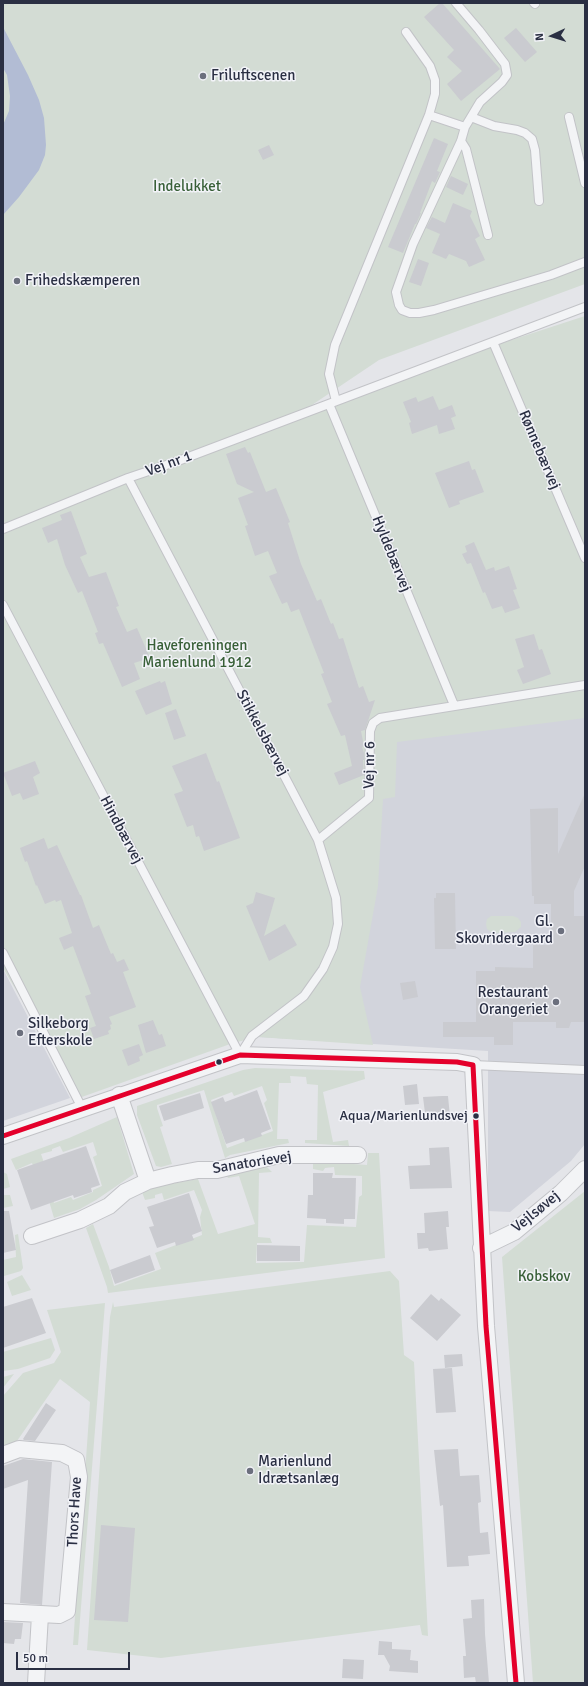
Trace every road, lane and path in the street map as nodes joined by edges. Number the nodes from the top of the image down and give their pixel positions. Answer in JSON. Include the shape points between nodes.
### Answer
{"nodes":[{"id":1,"x":456,"y":3,"type":"edge"},
{"id":2,"x":406,"y":32,"type":"dead end"},
{"id":3,"x":429,"y":115,"type":"junction"},
{"id":4,"x":471,"y":117,"type":"junction"},
{"id":5,"x":569,"y":117,"type":"dead end"},
{"id":6,"x":465,"y":127,"type":"junction"},
{"id":7,"x":461,"y":141,"type":"junction"},
{"id":8,"x":585,"y":183,"type":"edge"},
{"id":9,"x":539,"y":201,"type":"dead end"},
{"id":10,"x":488,"y":235,"type":"dead end"},
{"id":11,"x":585,"y":262,"type":"edge"},
{"id":12,"x":585,"y":307,"type":"edge"},
{"id":13,"x":493,"y":342,"type":"junction"},
{"id":14,"x":333,"y":403,"type":"junction"},
{"id":15,"x":128,"y":478,"type":"junction"},
{"id":16,"x":3,"y":529,"type":"edge"},
{"id":17,"x":585,"y":558,"type":"edge"},
{"id":18,"x":3,"y":605,"type":"edge"},
{"id":19,"x":585,"y":686,"type":"edge"},
{"id":20,"x":454,"y":705,"type":"junction"},
{"id":21,"x":318,"y":840,"type":"junction"},
{"id":22,"x":3,"y":953,"type":"edge"},
{"id":23,"x":240,"y":1055,"type":"junction"},
{"id":24,"x":473,"y":1066,"type":"junction"},
{"id":25,"x":585,"y":1070,"type":"edge"},
{"id":26,"x":119,"y":1096,"type":"junction"},
{"id":27,"x":82,"y":1108,"type":"junction"},
{"id":28,"x":3,"y":1136,"type":"edge"},
{"id":29,"x":358,"y":1155,"type":"dead end"},
{"id":30,"x":585,"y":1169,"type":"edge"},
{"id":31,"x":148,"y":1181,"type":"junction"},
{"id":32,"x":32,"y":1236,"type":"dead end"},
{"id":33,"x":481,"y":1248,"type":"junction"},
{"id":34,"x":3,"y":1455,"type":"edge"},
{"id":35,"x":3,"y":1612,"type":"edge"},
{"id":36,"x":40,"y":1614,"type":"junction"},
{"id":37,"x":36,"y":1683,"type":"edge"},
{"id":38,"x":516,"y":1683,"type":"edge"}],
"edges":[{"from":1,"to":4,"type":"lane","via":[[505,64],[507,75],[480,102]]},
{"from":2,"to":3,"type":"lane","name":"Hyldebærvej","via":[[430,66],[435,80],[435,94]]},
{"from":3,"to":6,"type":"lane"},
{"from":3,"to":14,"type":"lane","name":"Hyldebærvej","via":[[335,345],[329,374]]},
{"from":4,"to":6,"type":"lane"},
{"from":4,"to":9,"type":"lane","via":[[494,126],[517,130],[532,139]]},
{"from":5,"to":8,"type":"lane"},
{"from":6,"to":7,"type":"lane"},
{"from":7,"to":10,"type":"lane","via":[[466,149]]},
{"from":7,"to":11,"type":"lane","via":[[413,244],[396,292],[396,300],[402,310],[420,313],[434,310],[551,275]]},
{"from":12,"to":13,"type":"lane","name":"Vej nr 1"},
{"from":13,"to":14,"type":"lane","name":"Vej nr 1"},
{"from":13,"to":17,"type":"lane","name":"Rønnebærvej"},
{"from":14,"to":15,"type":"lane","name":"Vej nr 1"},
{"from":14,"to":20,"type":"lane","name":"Hyldebærvej"},
{"from":15,"to":16,"type":"lane","name":"Vej nr 1"},
{"from":15,"to":21,"type":"lane","name":"Stikkelsbærvej"},
{"from":18,"to":23,"type":"lane","name":"Hindbærvej"},
{"from":19,"to":20,"type":"lane","name":"Vej nr 6"},
{"from":20,"to":21,"type":"lane","name":"Vej nr 6","via":[[380,718],[373,722],[370,731],[369,798]]},
{"from":21,"to":23,"type":"lane","via":[[336,898],[338,924],[333,947],[323,969],[304,996],[252,1036]]},
{"from":22,"to":27,"type":"lane"},
{"from":23,"to":24,"type":"street","via":[[457,1062]]},
{"from":23,"to":26,"type":"street"},
{"from":24,"to":25,"type":"lane"},
{"from":24,"to":33,"type":"street"},
{"from":26,"to":27,"type":"street"},
{"from":26,"to":31,"type":"street"},
{"from":27,"to":28,"type":"street"},
{"from":29,"to":31,"type":"street","name":"Sanatorievej","via":[[279,1155],[217,1170]]},
{"from":30,"to":33,"type":"street","name":"Vejlsøvej","via":[[561,1193],[514,1232]]},
{"from":31,"to":32,"type":"street","name":"Sanatorievej","via":[[125,1192],[109,1206],[80,1220]]},
{"from":33,"to":38,"type":"street"},
{"from":34,"to":36,"type":"street","name":"Thors Have","via":[[19,1449],[62,1453],[76,1460],[79,1477],[67,1612],[59,1615]]},
{"from":35,"to":36,"type":"street","name":"Thors Have"},
{"from":36,"to":37,"type":"street"}]}
